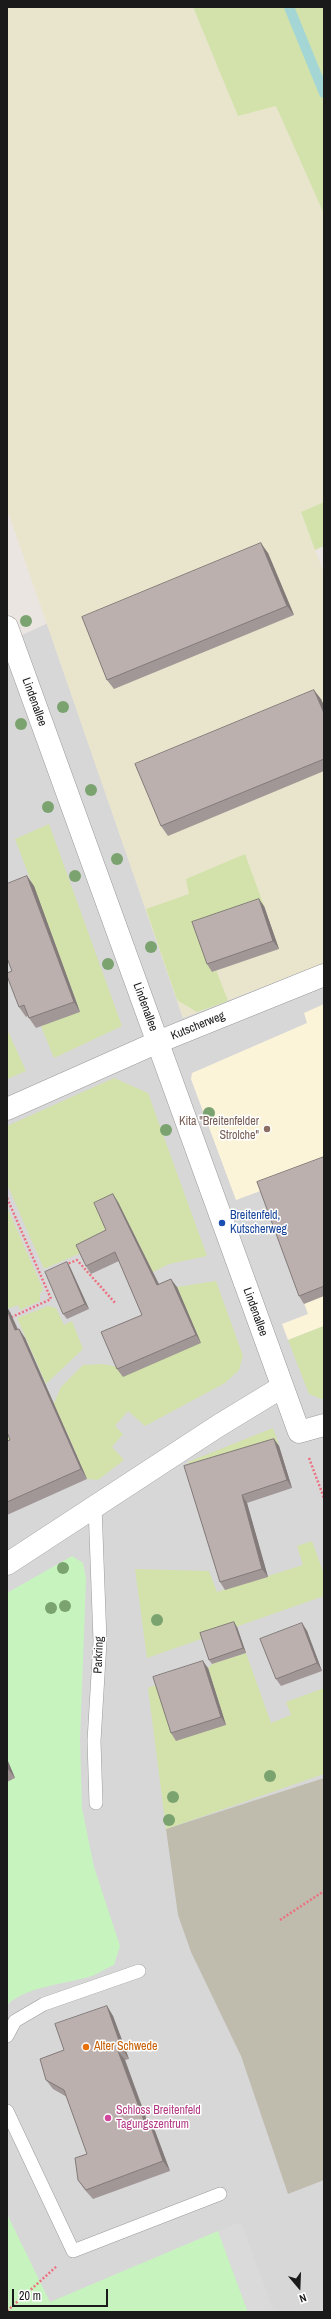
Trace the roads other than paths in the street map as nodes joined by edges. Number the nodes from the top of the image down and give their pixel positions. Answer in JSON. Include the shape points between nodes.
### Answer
{"nodes":[{"id":1,"x":7,"y":627,"type":"edge"},
{"id":2,"x":324,"y":975,"type":"edge"},
{"id":3,"x":158,"y":1042,"type":"junction"},
{"id":4,"x":7,"y":1109,"type":"edge"},
{"id":5,"x":282,"y":1387,"type":"junction"},
{"id":6,"x":324,"y":1425,"type":"edge"},
{"id":7,"x":95,"y":1506,"type":"junction"},
{"id":8,"x":7,"y":1564,"type":"edge"},
{"id":9,"x":96,"y":1803,"type":"dead end"},
{"id":10,"x":139,"y":1971,"type":"dead end"},
{"id":11,"x":7,"y":2036,"type":"edge"},
{"id":12,"x":7,"y":2111,"type":"edge"},
{"id":13,"x":220,"y":2194,"type":"dead end"}],
"edges":[{"from":1,"to":3,"type":"street","name":"Lindenallee"},
{"from":2,"to":3,"type":"street","name":"Kutscherweg"},
{"from":3,"to":4,"type":"street","name":"Kutscherweg"},
{"from":3,"to":5,"type":"street","name":"Lindenallee"},
{"from":5,"to":6,"type":"street","via":[[299,1432]]},
{"from":5,"to":7,"type":"street"},
{"from":7,"to":8,"type":"street"},
{"from":7,"to":9,"type":"lane","name":"Parkring","via":[[100,1641],[94,1741]]},
{"from":10,"to":11,"type":"lane","via":[[44,2004],[15,2021]]},
{"from":12,"to":13,"type":"lane","via":[[73,2251]]}]}
